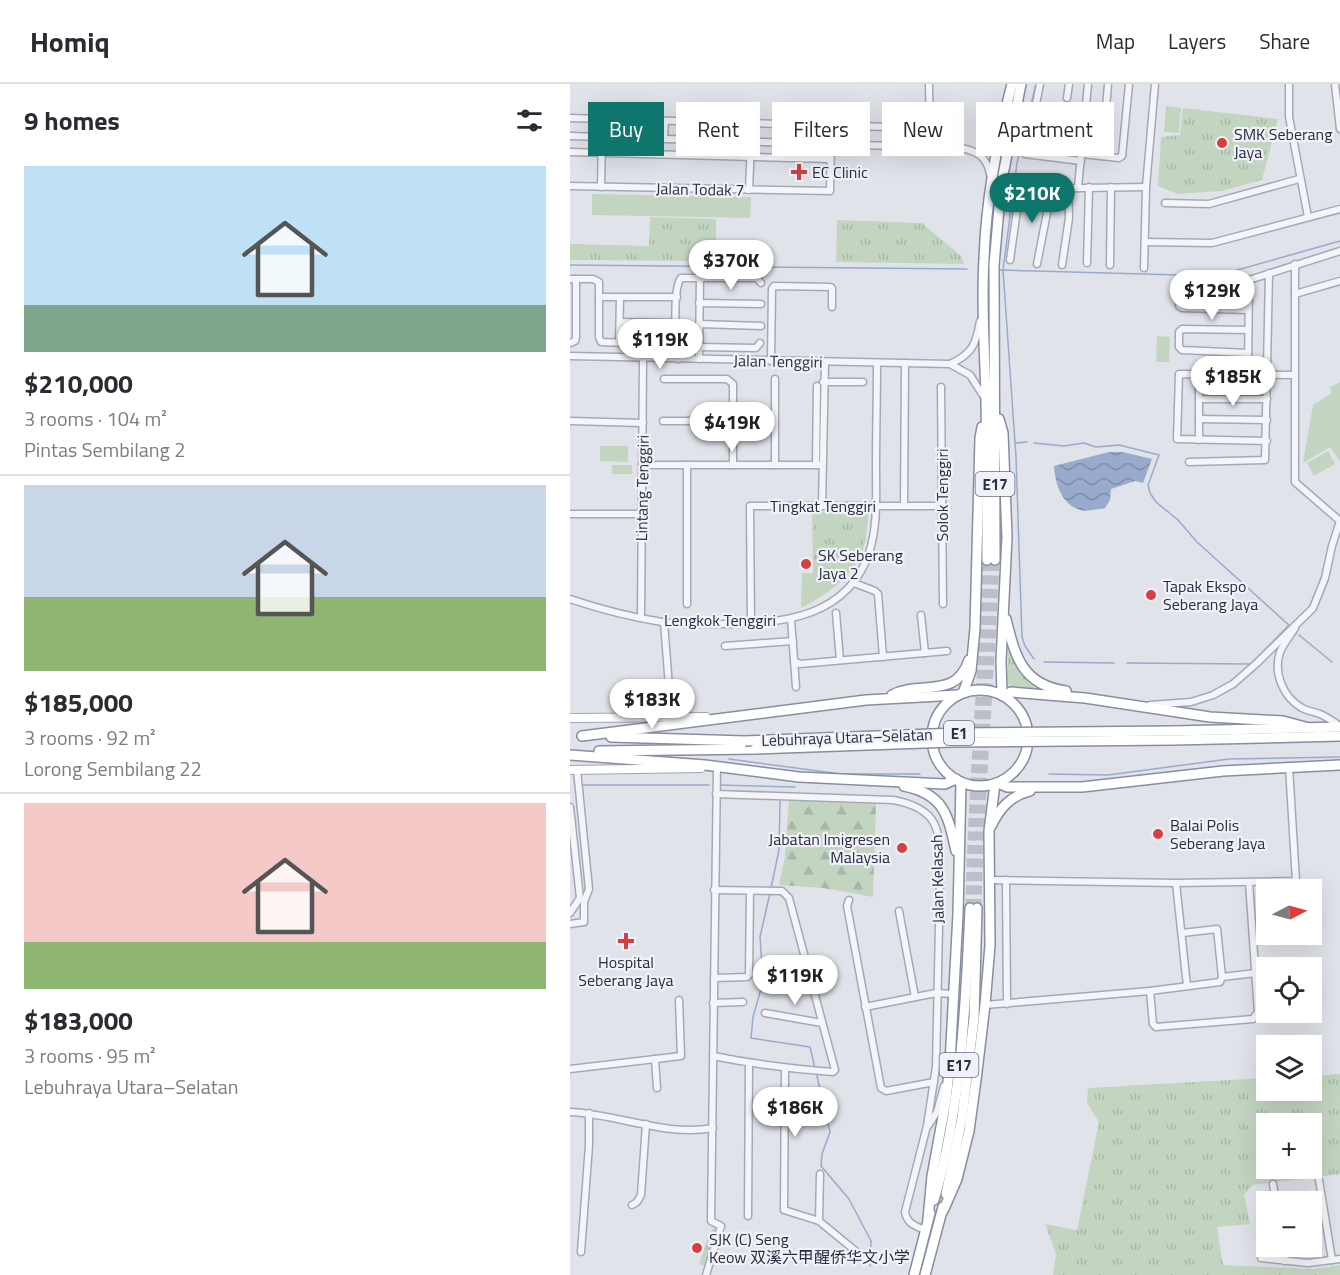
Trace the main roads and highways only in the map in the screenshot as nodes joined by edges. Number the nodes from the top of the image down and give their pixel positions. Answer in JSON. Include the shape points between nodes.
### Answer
{"nodes":[{"id":1,"x":1012,"y":84,"type":"edge"},
{"id":2,"x":1022,"y":84,"type":"edge"},
{"id":3,"x":989,"y":406,"type":"junction"},
{"id":4,"x":991,"y":560,"type":"tunnel mouth"},
{"id":5,"x":1003,"y":607,"type":"junction"},
{"id":6,"x":973,"y":648,"type":"junction"},
{"id":7,"x":961,"y":694,"type":"junction"},
{"id":8,"x":1003,"y":695,"type":"junction"},
{"id":9,"x":888,"y":698,"type":"junction"},
{"id":10,"x":1085,"y":698,"type":"junction"},
{"id":11,"x":734,"y":716,"type":"junction"},
{"id":12,"x":570,"y":718,"type":"edge"},
{"id":13,"x":1340,"y":727,"type":"edge"},
{"id":14,"x":1309,"y":728,"type":"junction"},
{"id":15,"x":1173,"y":735,"type":"junction"},
{"id":16,"x":570,"y":736,"type":"edge"},
{"id":17,"x":582,"y":736,"type":"junction"},
{"id":18,"x":1340,"y":736,"type":"edge"},
{"id":19,"x":570,"y":753,"type":"edge"},
{"id":20,"x":1340,"y":765,"type":"edge"},
{"id":21,"x":717,"y":767,"type":"junction"},
{"id":22,"x":573,"y":770,"type":"edge"},
{"id":23,"x":892,"y":781,"type":"junction"},
{"id":24,"x":958,"y":781,"type":"junction"},
{"id":25,"x":996,"y":783,"type":"junction"},
{"id":26,"x":1038,"y":788,"type":"junction"},
{"id":27,"x":989,"y":831,"type":"junction"},
{"id":28,"x":959,"y":862,"type":"junction"},
{"id":29,"x":943,"y":1211,"type":"junction"},
{"id":30,"x":928,"y":1219,"type":"junction"},
{"id":31,"x":914,"y":1275,"type":"edge"},
{"id":32,"x":925,"y":1275,"type":"edge"}],
"edges":[{"from":1,"to":3,"type":"highway","number":"E17","via":[[999,133],[984,260]]},
{"from":2,"to":3,"type":"highway","number":"E17","via":[[997,224]]},
{"from":3,"to":4,"type":"highway","number":"E17"},
{"from":3,"to":5,"type":"highway","via":[[1003,434],[1007,537]]},
{"from":3,"to":6,"type":"highway","via":[[980,438]]},
{"from":5,"to":8,"type":"highway"},
{"from":5,"to":10,"type":"highway","via":[[1014,652],[1025,670],[1046,686]]},
{"from":6,"to":7,"type":"highway","via":[[971,671]]},
{"from":6,"to":9,"type":"highway","via":[[966,669],[954,682],[901,691]]},
{"from":7,"to":8,"type":"highway","via":[[986,690]]},
{"from":7,"to":9,"type":"highway"},
{"from":7,"to":24,"type":"highway","via":[[941,710],[933,736],[940,764]]},
{"from":8,"to":10,"type":"highway","via":[[1011,692]]},
{"from":8,"to":25,"type":"highway","via":[[1023,715],[1028,741],[1019,766]]},
{"from":9,"to":11,"type":"highway"},
{"from":10,"to":14,"type":"highway","via":[[1210,717],[1283,721]]},
{"from":11,"to":12,"type":"main road"},
{"from":11,"to":17,"type":"highway"},
{"from":13,"to":14,"type":"highway","name":"Lebuhraya Utara–Selatan","number":"E1"},
{"from":14,"to":15,"type":"highway","name":"Lebuhraya Utara–Selatan","number":"E1"},
{"from":15,"to":17,"type":"highway","name":"Lebuhraya Utara–Selatan","number":"E1","bridge":true,"via":[[958,733],[745,741]]},
{"from":15,"to":18,"type":"highway","name":"Lebuhraya Utara–Selatan","number":"E1"},
{"from":15,"to":19,"type":"highway","name":"Lebuhraya Utara–Selatan","number":"E1","bridge":true},
{"from":16,"to":17,"type":"highway","name":"Lebuhraya Utara–Selatan","number":"E1"},
{"from":19,"to":21,"type":"highway"},
{"from":20,"to":26,"type":"highway"},
{"from":21,"to":22,"type":"main road"},
{"from":21,"to":23,"type":"highway","via":[[799,777]]},
{"from":23,"to":24,"type":"highway"},
{"from":23,"to":28,"type":"highway","via":[[924,791],[941,806],[949,821]]},
{"from":24,"to":25,"type":"highway","via":[[978,786]]},
{"from":24,"to":28,"type":"highway"},
{"from":25,"to":26,"type":"highway","via":[[1007,788]]},
{"from":25,"to":27,"type":"highway"},
{"from":26,"to":27,"type":"highway","via":[[1008,800]]},
{"from":27,"to":29,"type":"highway","via":[[990,945],[985,1005],[969,1131],[957,1179]]},
{"from":28,"to":30,"type":"highway","via":[[950,1064]]},
{"from":29,"to":30,"type":"highway","number":"E17","via":[[962,1118],[974,1018],[974,908],[954,1101],[941,1178]]},
{"from":29,"to":32,"type":"highway"},
{"from":30,"to":31,"type":"highway"}]}
